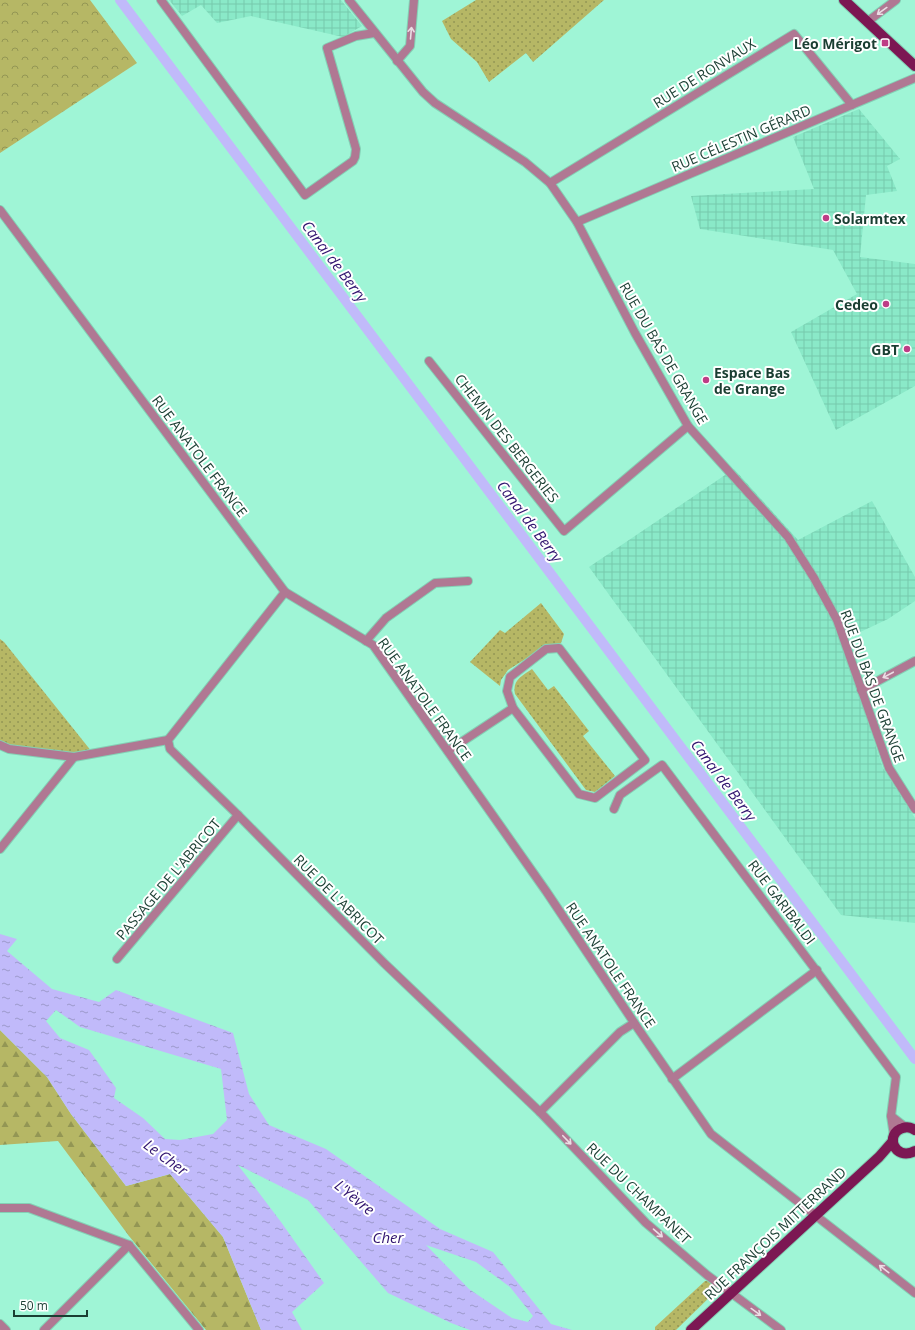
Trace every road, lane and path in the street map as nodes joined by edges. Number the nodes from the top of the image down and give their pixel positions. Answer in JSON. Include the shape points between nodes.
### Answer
{"nodes":[{"id":1,"x":161,"y":0,"type":"edge"},
{"id":2,"x":349,"y":0,"type":"edge"},
{"id":3,"x":414,"y":0,"type":"edge"},
{"id":4,"x":844,"y":0,"type":"edge"},
{"id":5,"x":896,"y":0,"type":"edge"},
{"id":6,"x":867,"y":22,"type":"junction"},
{"id":7,"x":374,"y":32,"type":"junction"},
{"id":8,"x":397,"y":61,"type":"junction"},
{"id":9,"x":915,"y":66,"type":"edge"},
{"id":10,"x":915,"y":78,"type":"edge"},
{"id":11,"x":852,"y":105,"type":"junction"},
{"id":12,"x":550,"y":183,"type":"junction"},
{"id":13,"x":0,"y":210,"type":"edge"},
{"id":14,"x":577,"y":222,"type":"junction"},
{"id":15,"x":429,"y":361,"type":"dead end"},
{"id":16,"x":688,"y":426,"type":"junction"},
{"id":17,"x":468,"y":581,"type":"dead end"},
{"id":18,"x":285,"y":592,"type":"junction"},
{"id":19,"x":366,"y":641,"type":"junction"},
{"id":20,"x":915,"y":661,"type":"edge"},
{"id":21,"x":861,"y":690,"type":"junction"},
{"id":22,"x":513,"y":708,"type":"junction"},
{"id":23,"x":168,"y":740,"type":"junction"},
{"id":24,"x":0,"y":745,"type":"edge"},
{"id":25,"x":448,"y":751,"type":"junction"},
{"id":26,"x":74,"y":757,"type":"junction"},
{"id":27,"x":614,"y":809,"type":"dead end"},
{"id":28,"x":915,"y":809,"type":"edge"},
{"id":29,"x":238,"y":815,"type":"junction"},
{"id":30,"x":0,"y":849,"type":"edge"},
{"id":31,"x":117,"y":959,"type":"dead end"},
{"id":32,"x":816,"y":970,"type":"junction"},
{"id":33,"x":634,"y":1023,"type":"junction"},
{"id":34,"x":672,"y":1079,"type":"junction"},
{"id":35,"x":540,"y":1112,"type":"junction"},
{"id":36,"x":891,"y":1116,"type":"junction"},
{"id":37,"x":912,"y":1128,"type":"edge"},
{"id":38,"x":893,"y":1138,"type":"junction"},
{"id":39,"x":899,"y":1152,"type":"junction"},
{"id":40,"x":913,"y":1154,"type":"edge"},
{"id":41,"x":879,"y":1157,"type":"junction"},
{"id":42,"x":0,"y":1208,"type":"edge"},
{"id":43,"x":816,"y":1215,"type":"junction"},
{"id":44,"x":129,"y":1245,"type":"junction"},
{"id":45,"x":731,"y":1293,"type":"junction"},
{"id":46,"x":915,"y":1293,"type":"edge"},
{"id":47,"x":0,"y":1324,"type":"edge"},
{"id":48,"x":196,"y":1329,"type":"edge"},
{"id":49,"x":6,"y":1330,"type":"edge"},
{"id":50,"x":44,"y":1330,"type":"edge"},
{"id":51,"x":691,"y":1330,"type":"edge"},
{"id":52,"x":781,"y":1330,"type":"edge"}],
"edges":[{"from":1,"to":7,"type":"street","via":[[306,195],[355,157],[356,149],[327,48],[356,36]]},
{"from":2,"to":7,"type":"street","name":"RUE DU BAS DE GRANGE"},
{"from":8,"to":3,"type":"street","one_way":true,"via":[[410,46]]},
{"from":4,"to":6,"type":"main road"},
{"from":5,"to":6,"type":"street","one_way":true},
{"from":6,"to":9,"type":"main road"},
{"from":7,"to":8,"type":"street","name":"RUE DU BAS DE GRANGE"},
{"from":8,"to":12,"type":"street","name":"RUE DU BAS DE GRANGE","via":[[423,92],[435,102],[525,162]]},
{"from":10,"to":11,"type":"street","name":"RUE CÉLESTIN GÉRARD"},
{"from":11,"to":12,"type":"street","name":"RUE DE RONVAUX","via":[[794,34]]},
{"from":11,"to":14,"type":"street","name":"RUE CÉLESTIN GÉRARD"},
{"from":12,"to":14,"type":"street","name":"RUE DU BAS DE GRANGE"},
{"from":13,"to":18,"type":"street","name":"RUE ANATOLE FRANCE"},
{"from":14,"to":16,"type":"street","name":"RUE DU BAS DE GRANGE","via":[[634,333]]},
{"from":15,"to":16,"type":"street","name":"CHEMIN DES BERGERIES","via":[[564,531]]},
{"from":16,"to":21,"type":"street","name":"RUE DU BAS DE GRANGE","via":[[788,537],[837,620]]},
{"from":17,"to":19,"type":"street","via":[[435,583],[386,618]]},
{"from":18,"to":19,"type":"street","name":"RUE ANATOLE FRANCE"},
{"from":18,"to":23,"type":"street"},
{"from":19,"to":25,"type":"street","name":"RUE ANATOLE FRANCE","via":[[373,645]]},
{"from":20,"to":21,"type":"street","one_way":true},
{"from":21,"to":28,"type":"street","name":"RUE DU BAS DE GRANGE","via":[[888,768]]},
{"from":22,"to":22,"type":"street","via":[[579,794],[596,798],[645,760],[559,648],[546,650],[510,677],[507,691]]},
{"from":22,"to":25,"type":"street"},
{"from":23,"to":26,"type":"street"},
{"from":23,"to":29,"type":"street","name":"RUE DE L'ABRICOT","via":[[170,750]]},
{"from":24,"to":26,"type":"street","via":[[9,749]]},
{"from":25,"to":33,"type":"street","name":"RUE ANATOLE FRANCE"},
{"from":26,"to":30,"type":"street"},
{"from":27,"to":32,"type":"street","name":"RUE GARIBALDI","via":[[620,795],[662,765]]},
{"from":29,"to":31,"type":"street","name":"PASSAGE DE L'ABRICOT"},
{"from":29,"to":35,"type":"street","name":"RUE DE L'ABRICOT","via":[[384,963]]},
{"from":32,"to":34,"type":"street"},
{"from":32,"to":36,"type":"street","name":"RUE GARIBALDI","via":[[896,1077]]},
{"from":33,"to":34,"type":"street","name":"RUE ANATOLE FRANCE"},
{"from":33,"to":35,"type":"street","via":[[620,1032]]},
{"from":34,"to":43,"type":"street","name":"RUE ANATOLE FRANCE","via":[[711,1134]]},
{"from":35,"to":45,"type":"street","name":"RUE DU CHAMPANET","one_way":true,"via":[[646,1223]]},
{"from":36,"to":37,"type":"street"},
{"from":36,"to":38,"type":"street","name":"RUE GARIBALDI"},
{"from":37,"to":38,"type":"main road","name":"RUE FRANÇOIS MITTERRAND","via":[[898,1130]]},
{"from":38,"to":39,"type":"main road"},
{"from":38,"to":41,"type":"main road","name":"RUE FRANÇOIS MITTERRAND"},
{"from":39,"to":40,"type":"main road","name":"RUE FRANÇOIS MITTERRAND"},
{"from":39,"to":41,"type":"main road","name":"RUE FRANÇOIS MITTERRAND"},
{"from":41,"to":43,"type":"main road","name":"RUE FRANÇOIS MITTERRAND"},
{"from":42,"to":44,"type":"street","via":[[29,1208]]},
{"from":43,"to":45,"type":"main road","name":"RUE FRANÇOIS MITTERRAND"},
{"from":46,"to":43,"type":"street","name":"RUE ANATOLE FRANCE","one_way":true},
{"from":44,"to":48,"type":"street"},
{"from":44,"to":50,"type":"street"},
{"from":45,"to":51,"type":"main road","name":"RUE FRANÇOIS MITTERRAND"},
{"from":45,"to":52,"type":"street","name":"RUE DU CHAMPANET","one_way":true},
{"from":47,"to":49,"type":"street"}]}
